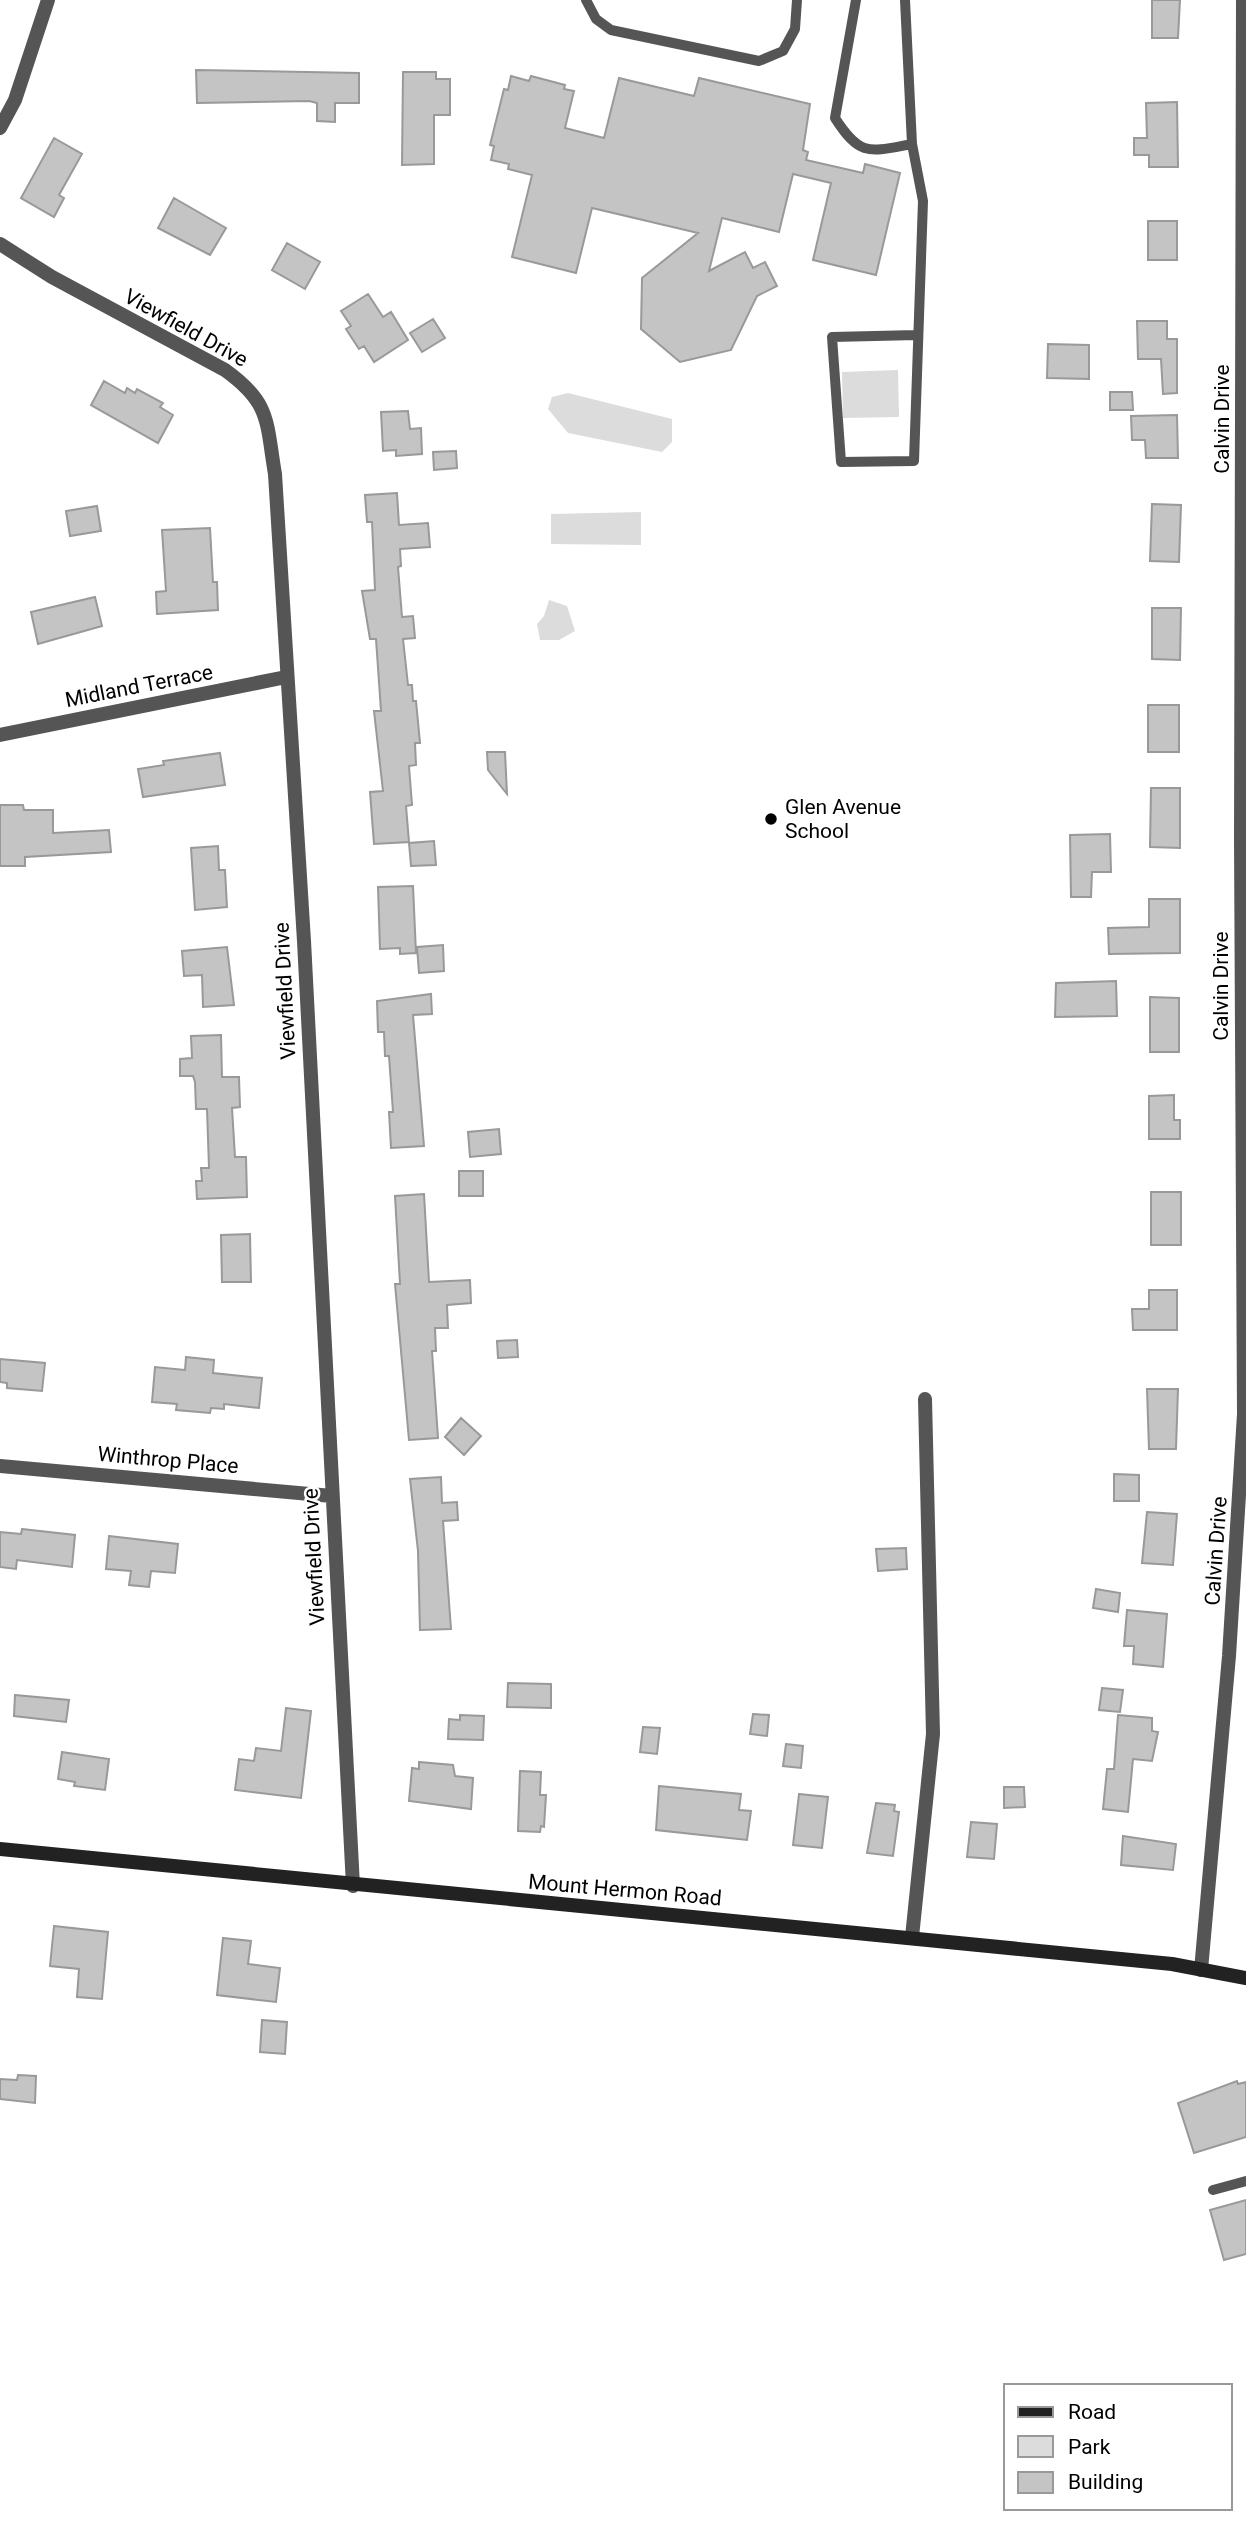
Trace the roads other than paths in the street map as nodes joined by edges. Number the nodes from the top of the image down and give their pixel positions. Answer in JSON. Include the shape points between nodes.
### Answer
{"nodes":[{"id":1,"x":48,"y":0,"type":"edge"},
{"id":2,"x":586,"y":0,"type":"edge"},
{"id":3,"x":797,"y":0,"type":"edge"},
{"id":4,"x":856,"y":0,"type":"edge"},
{"id":5,"x":905,"y":0,"type":"edge"},
{"id":6,"x":1243,"y":0,"type":"edge"},
{"id":7,"x":0,"y":128,"type":"edge"},
{"id":8,"x":912,"y":144,"type":"junction"},
{"id":9,"x":0,"y":244,"type":"edge"},
{"id":10,"x":917,"y":335,"type":"junction"},
{"id":11,"x":286,"y":677,"type":"junction"},
{"id":12,"x":0,"y":735,"type":"edge"},
{"id":13,"x":925,"y":1399,"type":"dead end"},
{"id":14,"x":0,"y":1466,"type":"edge"},
{"id":15,"x":332,"y":1496,"type":"junction"},
{"id":16,"x":0,"y":1849,"type":"edge"},
{"id":17,"x":353,"y":1886,"type":"junction"},
{"id":18,"x":912,"y":1937,"type":"junction"},
{"id":19,"x":1201,"y":1970,"type":"junction"},
{"id":20,"x":1246,"y":1978,"type":"edge"},
{"id":21,"x":1246,"y":2181,"type":"edge"},
{"id":22,"x":1213,"y":2190,"type":"dead end"}],
"edges":[{"from":1,"to":7,"type":"street","via":[[15,100]]},
{"from":2,"to":3,"type":"lane","via":[[596,19],[611,30],[759,61],[783,51],[795,29]]},
{"from":4,"to":8,"type":"lane","via":[[835,118],[850,142],[874,150]]},
{"from":5,"to":8,"type":"lane"},
{"from":6,"to":19,"type":"street","name":"Calvin Drive","via":[[1244,1414],[1229,1656]]},
{"from":8,"to":10,"type":"lane","via":[[923,201]]},
{"from":9,"to":11,"type":"street","name":"Viewfield Drive","via":[[52,277],[225,369],[250,388],[265,410],[275,474]]},
{"from":10,"to":10,"type":"lane","via":[[914,461],[841,462],[832,337]]},
{"from":11,"to":12,"type":"street","name":"Midland Terrace"},
{"from":11,"to":15,"type":"street","name":"Viewfield Drive"},
{"from":13,"to":18,"type":"street","via":[[933,1734]]},
{"from":14,"to":15,"type":"street","name":"Winthrop Place"},
{"from":15,"to":17,"type":"street","name":"Viewfield Drive"},
{"from":16,"to":17,"type":"main road","name":"Mount Hermon Road"},
{"from":17,"to":18,"type":"main road","name":"Mount Hermon Road"},
{"from":18,"to":19,"type":"main road","name":"Mount Hermon Road"},
{"from":19,"to":20,"type":"main road","name":"Mount Hermon Road"},
{"from":21,"to":22,"type":"lane"}]}
